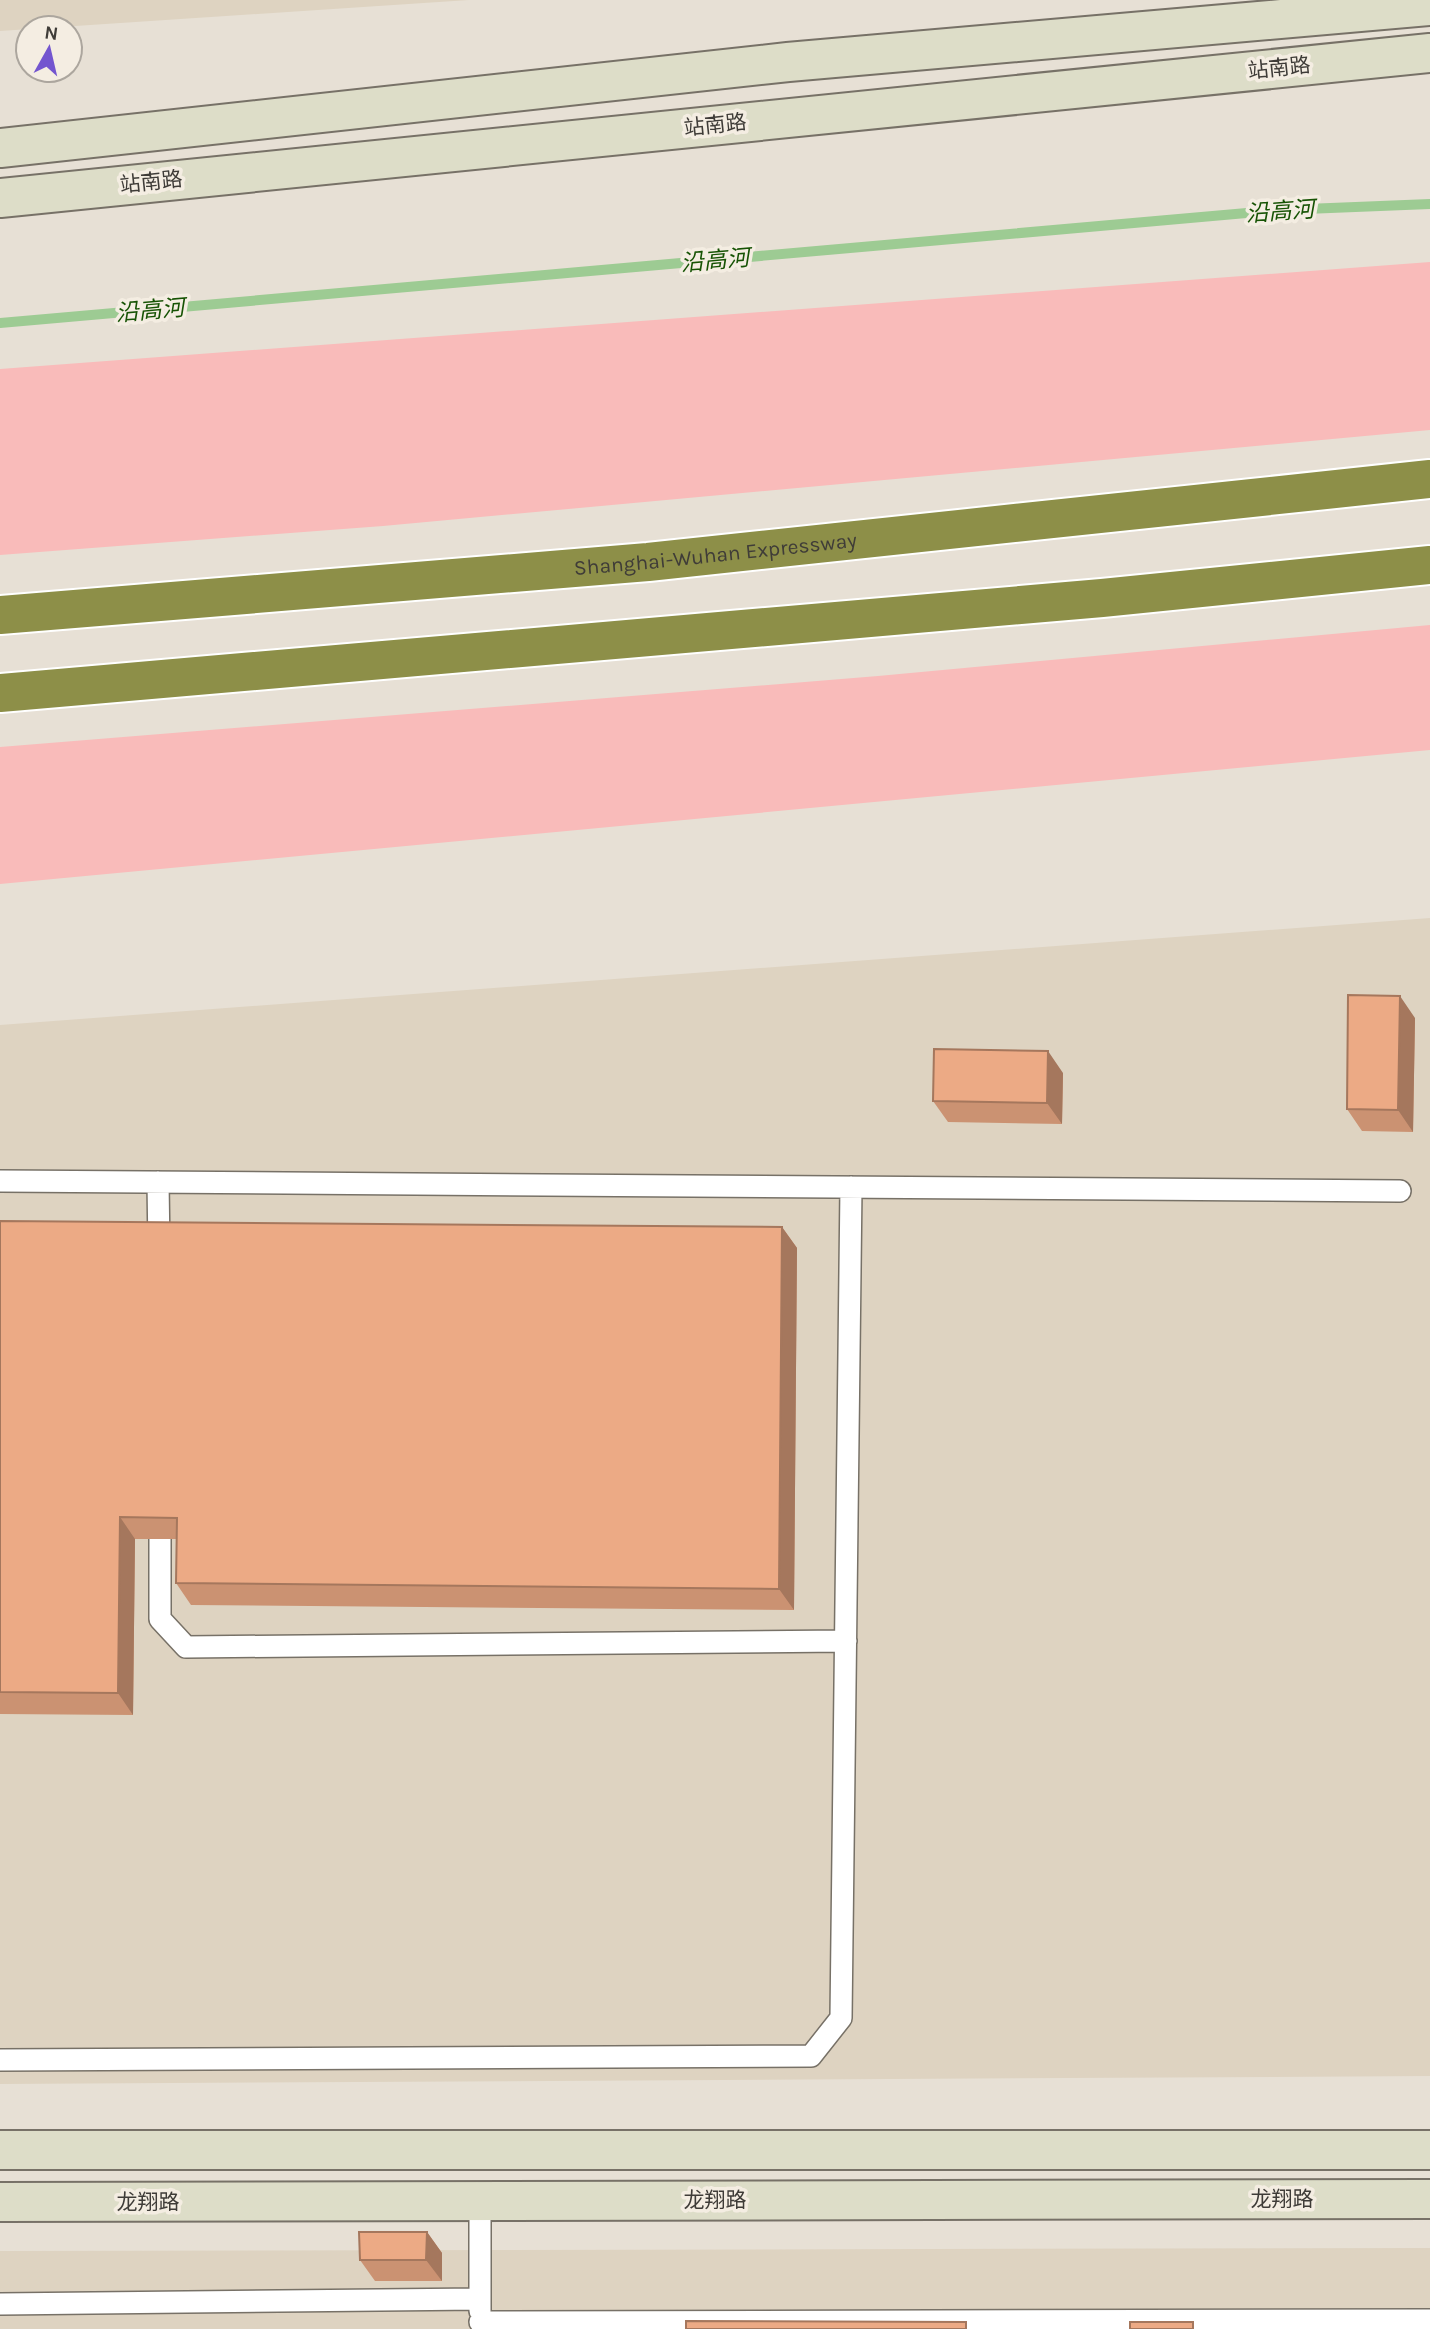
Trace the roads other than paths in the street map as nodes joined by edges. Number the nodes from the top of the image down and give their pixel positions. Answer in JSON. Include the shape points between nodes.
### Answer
{"nodes":[{"id":1,"x":1430,"y":6,"type":"edge"},
{"id":2,"x":1430,"y":53,"type":"edge"},
{"id":3,"x":0,"y":148,"type":"edge"},
{"id":4,"x":0,"y":198,"type":"edge"},
{"id":5,"x":1430,"y":479,"type":"edge"},
{"id":6,"x":1430,"y":565,"type":"edge"},
{"id":7,"x":0,"y":615,"type":"edge"},
{"id":8,"x":0,"y":693,"type":"edge"},
{"id":9,"x":0,"y":1181,"type":"edge"},
{"id":10,"x":159,"y":1182,"type":"junction"},
{"id":11,"x":851,"y":1187,"type":"junction"},
{"id":12,"x":1400,"y":1191,"type":"dead end"},
{"id":13,"x":159,"y":1264,"type":"edge"},
{"id":14,"x":160,"y":1496,"type":"edge"},
{"id":15,"x":846,"y":1641,"type":"junction"},
{"id":16,"x":0,"y":2060,"type":"edge"},
{"id":17,"x":0,"y":2150,"type":"edge"},
{"id":18,"x":1430,"y":2150,"type":"edge"},
{"id":19,"x":1430,"y":2199,"type":"edge"},
{"id":20,"x":480,"y":2201,"type":"junction"},
{"id":21,"x":0,"y":2202,"type":"edge"},
{"id":22,"x":480,"y":2299,"type":"junction"},
{"id":23,"x":0,"y":2304,"type":"edge"},
{"id":24,"x":1430,"y":2320,"type":"edge"},
{"id":25,"x":480,"y":2325,"type":"edge"}],
"edges":[{"from":1,"to":3,"type":"street","via":[[788,62]]},
{"from":2,"to":4,"type":"street","name":"站南路"},
{"from":5,"to":7,"type":"highway","name":"Shanghai-Wuhan Expressway","via":[[648,562]]},
{"from":6,"to":8,"type":"highway","via":[[1102,598]]},
{"from":9,"to":10,"type":"lane"},
{"from":10,"to":11,"type":"lane"},
{"from":10,"to":13,"type":"lane"},
{"from":11,"to":12,"type":"lane"},
{"from":11,"to":15,"type":"lane"},
{"from":14,"to":15,"type":"lane","via":[[160,1619],[186,1647]]},
{"from":15,"to":16,"type":"lane","via":[[841,2018],[811,2056]]},
{"from":17,"to":18,"type":"street"},
{"from":19,"to":20,"type":"street","name":"龙翔路"},
{"from":20,"to":21,"type":"street","name":"龙翔路"},
{"from":20,"to":22,"type":"lane"},
{"from":22,"to":23,"type":"lane"},
{"from":22,"to":25,"type":"lane"},
{"from":24,"to":25,"type":"lane"}]}
